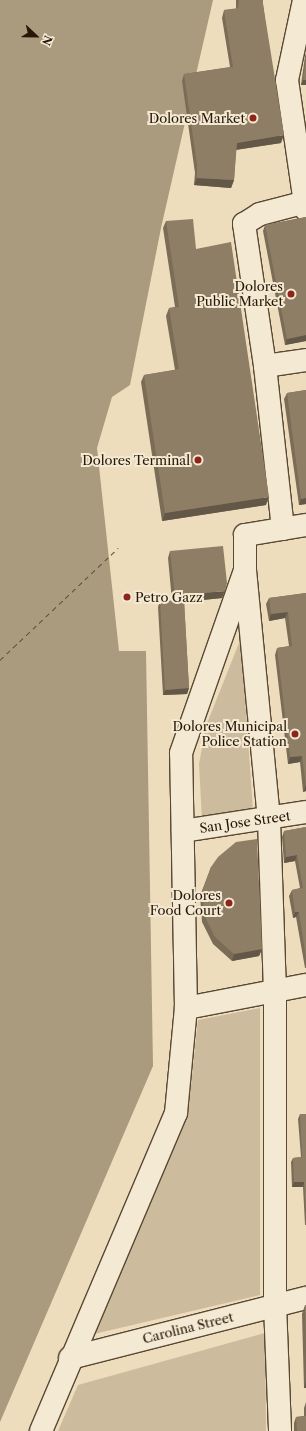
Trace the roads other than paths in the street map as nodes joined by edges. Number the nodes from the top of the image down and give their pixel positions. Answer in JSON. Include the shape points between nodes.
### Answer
{"nodes":[{"id":1,"x":304,"y":0,"type":"edge"},
{"id":2,"x":306,"y":205,"type":"edge"},
{"id":3,"x":306,"y":360,"type":"edge"},
{"id":4,"x":265,"y":366,"type":"junction"},
{"id":5,"x":306,"y":525,"type":"edge"},
{"id":6,"x":283,"y":529,"type":"junction"},
{"id":7,"x":245,"y":570,"type":"junction"},
{"id":8,"x":306,"y":812,"type":"edge"},
{"id":9,"x":269,"y":820,"type":"junction"},
{"id":10,"x":183,"y":831,"type":"junction"},
{"id":11,"x":306,"y":985,"type":"edge"},
{"id":12,"x":275,"y":991,"type":"junction"},
{"id":13,"x":186,"y":1008,"type":"junction"},
{"id":14,"x":306,"y":1298,"type":"edge"},
{"id":15,"x":276,"y":1305,"type":"junction"},
{"id":16,"x":70,"y":1358,"type":"junction"},
{"id":17,"x":41,"y":1431,"type":"edge"},
{"id":18,"x":280,"y":1431,"type":"edge"}],
"edges":[{"from":1,"to":2,"type":"street","via":[[288,80]]},
{"from":2,"to":4,"type":"street","via":[[260,214],[244,224]]},
{"from":3,"to":4,"type":"street"},
{"from":4,"to":6,"type":"street"},
{"from":5,"to":6,"type":"street"},
{"from":6,"to":7,"type":"street","via":[[245,535]]},
{"from":7,"to":9,"type":"street"},
{"from":7,"to":10,"type":"street","via":[[181,753]]},
{"from":8,"to":9,"type":"street","name":"San Jose Street"},
{"from":9,"to":10,"type":"street","name":"San Jose Street"},
{"from":9,"to":12,"type":"street"},
{"from":10,"to":13,"type":"street"},
{"from":11,"to":12,"type":"street"},
{"from":12,"to":13,"type":"street"},
{"from":12,"to":15,"type":"street"},
{"from":13,"to":16,"type":"street","via":[[176,1113]]},
{"from":14,"to":15,"type":"street","name":"Carolina Street"},
{"from":15,"to":16,"type":"street","name":"Carolina Street"},
{"from":15,"to":18,"type":"street"},
{"from":16,"to":17,"type":"street"}]}
